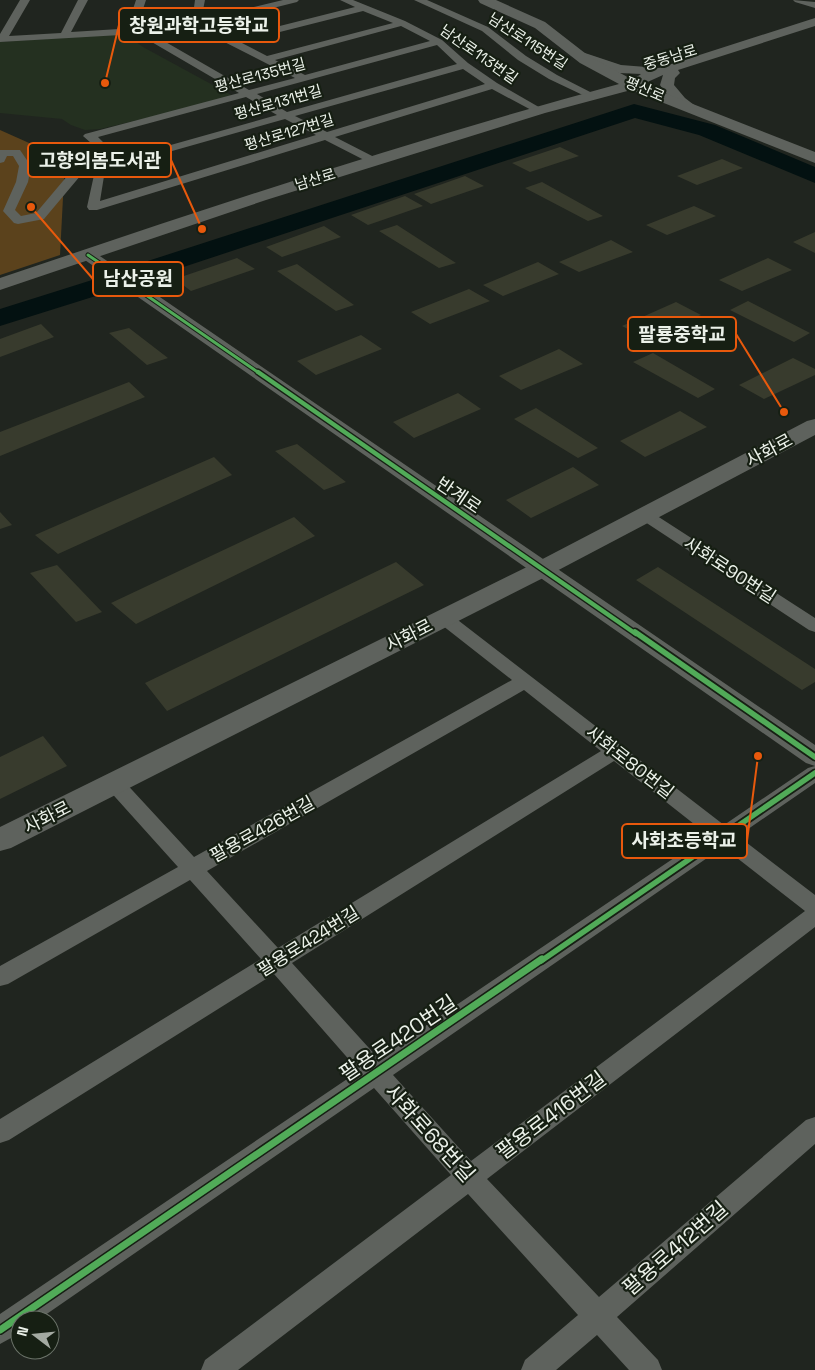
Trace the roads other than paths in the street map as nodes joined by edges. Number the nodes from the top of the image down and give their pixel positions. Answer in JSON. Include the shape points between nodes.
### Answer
{"nodes":[{"id":1,"x":25,"y":0,"type":"edge"},
{"id":2,"x":83,"y":0,"type":"edge"},
{"id":3,"x":142,"y":0,"type":"edge"},
{"id":4,"x":200,"y":0,"type":"edge"},
{"id":5,"x":294,"y":0,"type":"edge"},
{"id":6,"x":345,"y":0,"type":"edge"},
{"id":7,"x":419,"y":0,"type":"edge"},
{"id":8,"x":485,"y":0,"type":"edge"},
{"id":9,"x":798,"y":0,"type":"edge"},
{"id":10,"x":274,"y":2,"type":"edge"},
{"id":11,"x":815,"y":6,"type":"edge"},
{"id":12,"x":363,"y":8,"type":"junction"},
{"id":13,"x":815,"y":22,"type":"edge"},
{"id":14,"x":402,"y":23,"type":"junction"},
{"id":15,"x":196,"y":24,"type":"junction"},
{"id":16,"x":815,"y":29,"type":"edge"},
{"id":17,"x":140,"y":30,"type":"junction"},
{"id":18,"x":65,"y":35,"type":"junction"},
{"id":19,"x":1,"y":39,"type":"edge"},
{"id":20,"x":229,"y":42,"type":"junction"},
{"id":21,"x":439,"y":42,"type":"junction"},
{"id":22,"x":579,"y":55,"type":"junction"},
{"id":23,"x":266,"y":59,"type":"junction"},
{"id":24,"x":464,"y":65,"type":"junction"},
{"id":25,"x":668,"y":72,"type":"junction"},
{"id":26,"x":306,"y":79,"type":"junction"},
{"id":27,"x":493,"y":85,"type":"junction"},
{"id":28,"x":632,"y":85,"type":"junction"},
{"id":29,"x":248,"y":94,"type":"junction"},
{"id":30,"x":592,"y":96,"type":"junction"},
{"id":31,"x":690,"y":108,"type":"junction"},
{"id":32,"x":539,"y":110,"type":"junction"},
{"id":33,"x":285,"y":115,"type":"junction"},
{"id":34,"x":89,"y":136,"type":"joint"},
{"id":35,"x":326,"y":136,"type":"junction"},
{"id":36,"x":815,"y":158,"type":"edge"},
{"id":37,"x":0,"y":160,"type":"edge"},
{"id":38,"x":374,"y":161,"type":"junction"},
{"id":39,"x":93,"y":207,"type":"joint"},
{"id":40,"x":88,"y":255,"type":"junction"},
{"id":41,"x":0,"y":284,"type":"edge"},
{"id":42,"x":815,"y":426,"type":"edge"},
{"id":43,"x":645,"y":515,"type":"junction"},
{"id":44,"x":542,"y":569,"type":"junction"},
{"id":45,"x":444,"y":618,"type":"junction"},
{"id":46,"x":815,"y":626,"type":"edge"},
{"id":47,"x":525,"y":681,"type":"junction"},
{"id":48,"x":616,"y":751,"type":"junction"},
{"id":49,"x":815,"y":757,"type":"edge"},
{"id":50,"x":815,"y":773,"type":"edge"},
{"id":51,"x":114,"y":783,"type":"junction"},
{"id":52,"x":724,"y":836,"type":"junction"},
{"id":53,"x":0,"y":840,"type":"edge"},
{"id":54,"x":192,"y":869,"type":"junction"},
{"id":55,"x":815,"y":908,"type":"edge"},
{"id":56,"x":815,"y":915,"type":"edge"},
{"id":57,"x":276,"y":961,"type":"junction"},
{"id":58,"x":0,"y":977,"type":"edge"},
{"id":59,"x":376,"y":1073,"type":"junction"},
{"id":60,"x":815,"y":1128,"type":"edge"},
{"id":61,"x":0,"y":1132,"type":"edge"},
{"id":62,"x":469,"y":1177,"type":"junction"},
{"id":63,"x":598,"y":1314,"type":"junction"},
{"id":64,"x":0,"y":1330,"type":"edge"},
{"id":65,"x":214,"y":1370,"type":"edge"},
{"id":66,"x":535,"y":1370,"type":"edge"},
{"id":67,"x":648,"y":1370,"type":"edge"}],
"edges":[{"from":1,"to":19,"type":"street"},
{"from":2,"to":18,"type":"street"},
{"from":3,"to":17,"type":"street","via":[[138,8]]},
{"from":4,"to":15,"type":"street"},
{"from":5,"to":10,"type":"street"},
{"from":6,"to":12,"type":"street","name":"남산로113번길"},
{"from":7,"to":30,"type":"street","name":"남산로115번길","via":[[485,29],[522,58]]},
{"from":8,"to":22,"type":"main road","name":"평산로","via":[[540,25]]},
{"from":9,"to":11,"type":"street"},
{"from":10,"to":15,"type":"street"},
{"from":12,"to":14,"type":"street","name":"남산로113번길"},
{"from":12,"to":20,"type":"street"},
{"from":13,"to":25,"type":"street","name":"중동남로"},
{"from":14,"to":21,"type":"street","name":"남산로113번길"},
{"from":14,"to":23,"type":"street"},
{"from":15,"to":17,"type":"street"},
{"from":15,"to":20,"type":"street"},
{"from":16,"to":25,"type":"street","name":"중동남로"},
{"from":17,"to":18,"type":"street"},
{"from":17,"to":29,"type":"street"},
{"from":18,"to":19,"type":"street"},
{"from":20,"to":23,"type":"street"},
{"from":21,"to":24,"type":"street","name":"남산로113번길"},
{"from":21,"to":26,"type":"street","name":"평산로135번길"},
{"from":22,"to":25,"type":"street","via":[[619,70]]},
{"from":22,"to":28,"type":"main road","name":"평산로"},
{"from":23,"to":26,"type":"street"},
{"from":24,"to":27,"type":"street","name":"남산로113번길"},
{"from":24,"to":33,"type":"street","name":"평산로131번길"},
{"from":25,"to":28,"type":"street","name":"중동남로"},
{"from":25,"to":31,"type":"street","via":[[667,86]]},
{"from":26,"to":29,"type":"street","name":"평산로135번길"},
{"from":27,"to":32,"type":"street","name":"남산로113번길"},
{"from":27,"to":35,"type":"street","name":"평산로127번길"},
{"from":28,"to":30,"type":"main road","name":"남산로"},
{"from":28,"to":31,"type":"main road","name":"평산로"},
{"from":29,"to":33,"type":"street"},
{"from":29,"to":34,"type":"street","name":"평산로135번길"},
{"from":30,"to":32,"type":"main road","name":"남산로"},
{"from":31,"to":36,"type":"main road","name":"평산로"},
{"from":32,"to":38,"type":"main road","name":"남산로"},
{"from":33,"to":35,"type":"street"},
{"from":33,"to":39,"type":"street","name":"평산로131번길","via":[[100,168]]},
{"from":34,"to":37,"type":"street","via":[[97,142],[96,150],[40,216],[18,220],[9,211],[22,182],[25,166],[16,152],[3,153]]},
{"from":35,"to":38,"type":"street"},
{"from":35,"to":39,"type":"street","name":"평산로127번길"},
{"from":38,"to":40,"type":"main road","name":"남산로"},
{"from":40,"to":41,"type":"main road","name":"남산로"},
{"from":40,"to":44,"type":"street","name":"반계로"},
{"from":42,"to":43,"type":"main road","name":"사화로"},
{"from":43,"to":44,"type":"main road","name":"사화로"},
{"from":43,"to":46,"type":"street","name":"사화로90번길"},
{"from":44,"to":45,"type":"main road","name":"사화로"},
{"from":44,"to":49,"type":"street","name":"반계로"},
{"from":45,"to":47,"type":"street","name":"사화로80번길"},
{"from":45,"to":51,"type":"main road","name":"사화로"},
{"from":47,"to":48,"type":"street","name":"사화로80번길"},
{"from":47,"to":54,"type":"street","name":"팔용로426번길"},
{"from":48,"to":52,"type":"street","name":"사화로80번길"},
{"from":48,"to":57,"type":"street","name":"팔용로424번길"},
{"from":50,"to":52,"type":"street","name":"팔용로420번길"},
{"from":51,"to":53,"type":"main road","name":"사화로"},
{"from":51,"to":54,"type":"street","name":"사화로68번길"},
{"from":52,"to":55,"type":"street","name":"사화로80번길"},
{"from":52,"to":59,"type":"street","name":"팔용로420번길"},
{"from":54,"to":57,"type":"street","name":"사화로68번길"},
{"from":54,"to":58,"type":"street","name":"팔용로426번길"},
{"from":56,"to":62,"type":"street","name":"팔용로416번길"},
{"from":57,"to":59,"type":"street","name":"사화로68번길"},
{"from":57,"to":61,"type":"street","name":"팔용로424번길"},
{"from":59,"to":62,"type":"street","name":"사화로68번길"},
{"from":59,"to":64,"type":"street","name":"팔용로420번길"},
{"from":60,"to":63,"type":"street","name":"팔용로412번길"},
{"from":62,"to":63,"type":"street","name":"사화로68번길"},
{"from":62,"to":65,"type":"street","name":"팔용로416번길"},
{"from":63,"to":66,"type":"street","name":"팔용로412번길"},
{"from":63,"to":67,"type":"street","name":"사화로68번길"}]}
